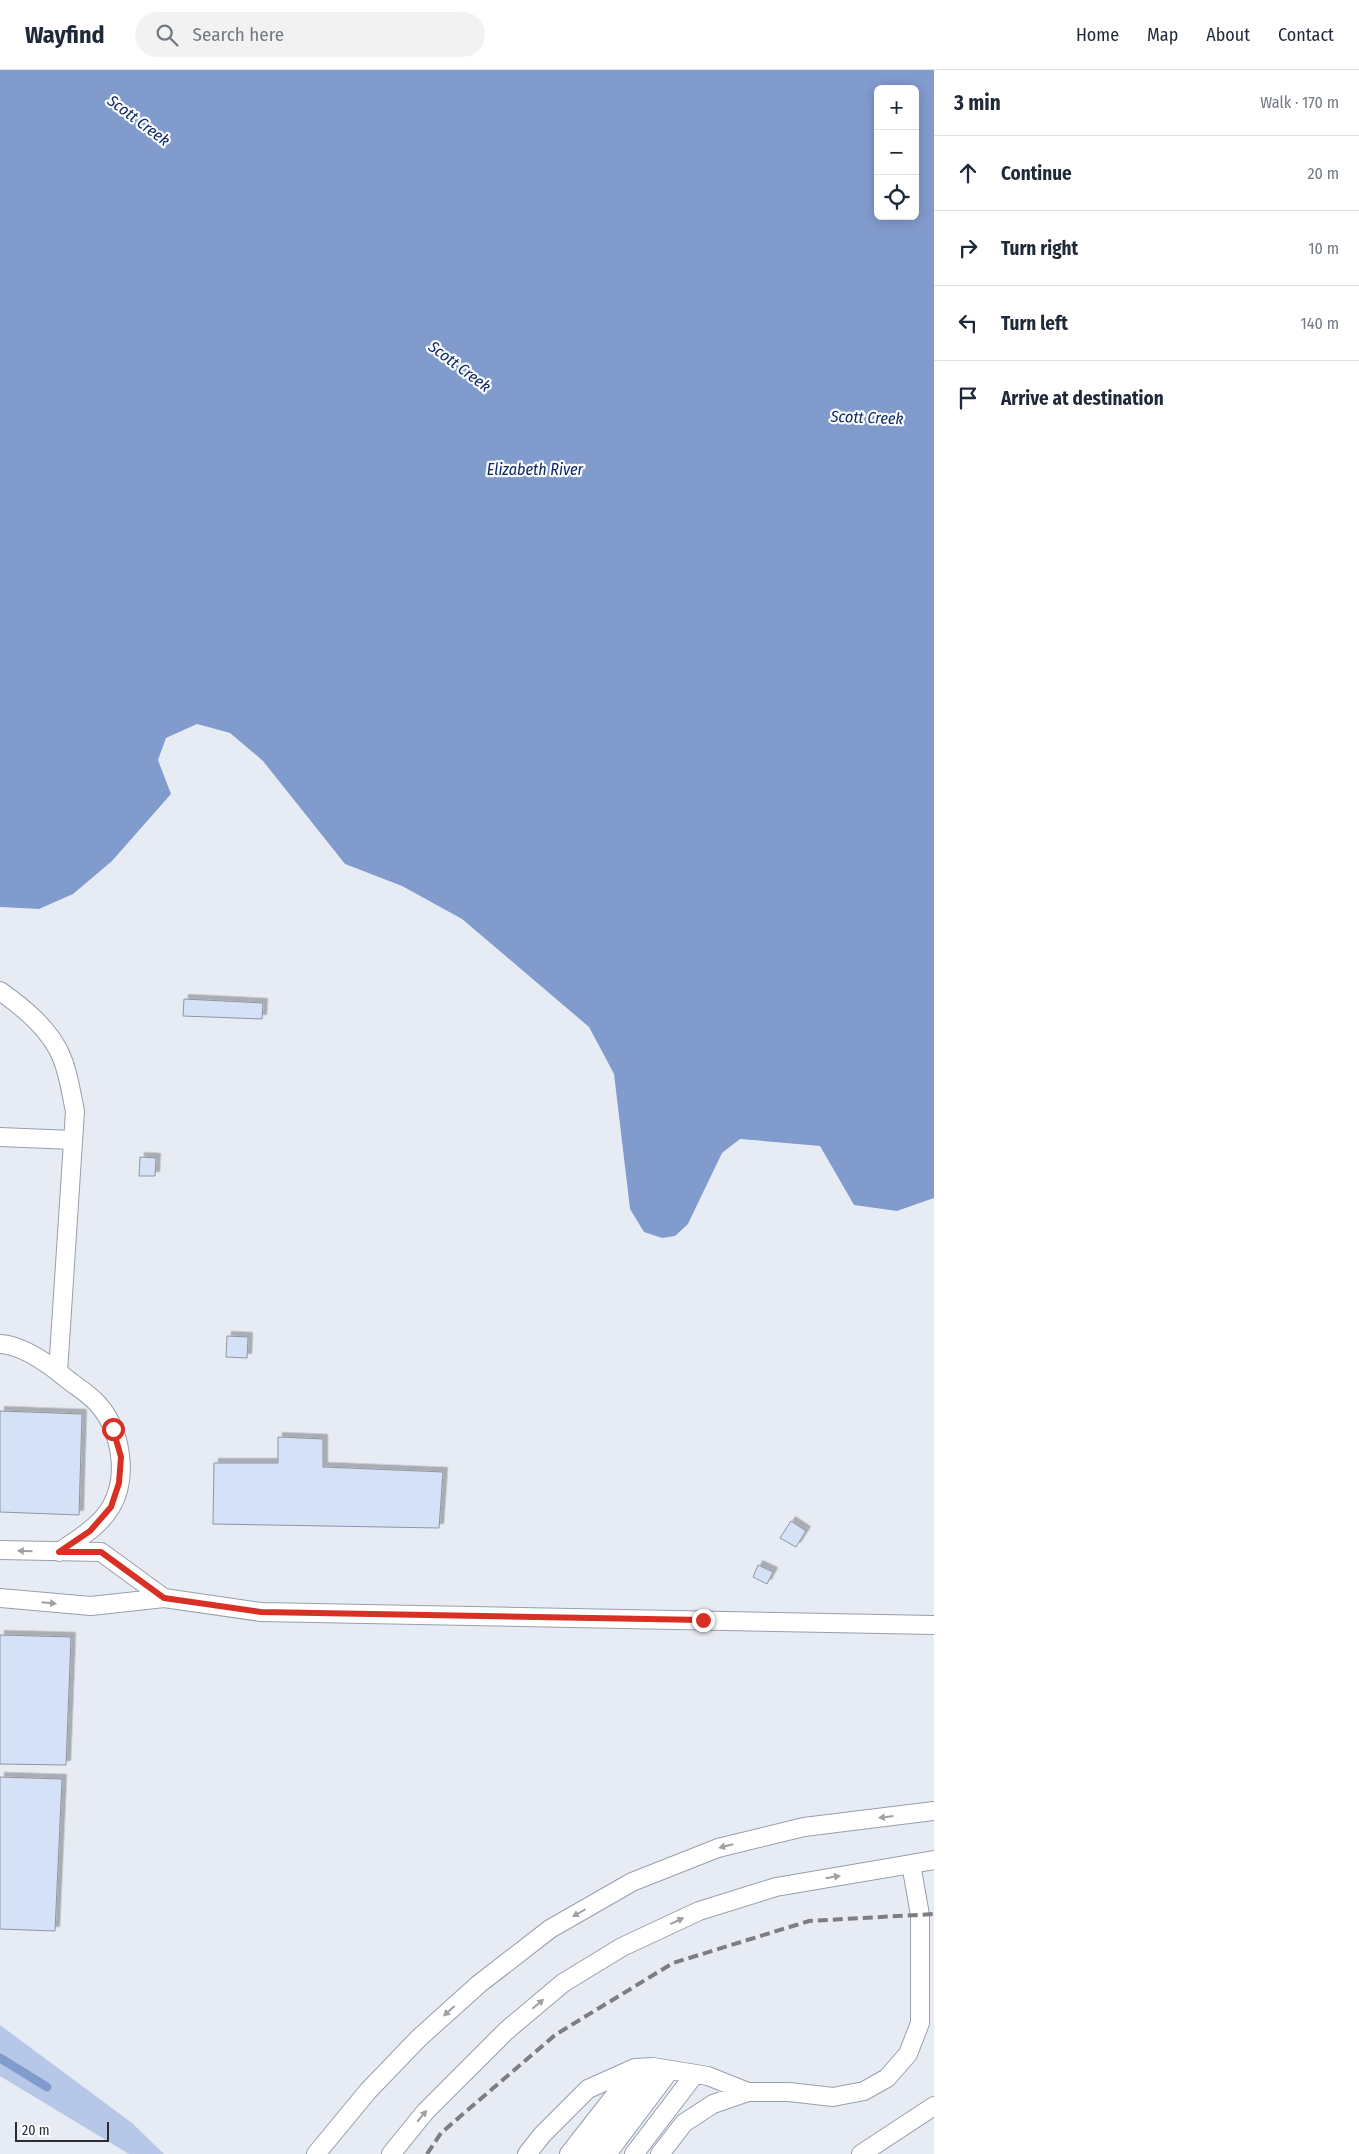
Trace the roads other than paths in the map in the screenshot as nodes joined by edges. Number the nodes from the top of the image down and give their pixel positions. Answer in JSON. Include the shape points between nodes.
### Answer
{"nodes":[{"id":1,"x":0,"y":991,"type":"edge"},
{"id":2,"x":0,"y":1137,"type":"edge"},
{"id":3,"x":73,"y":1140,"type":"junction"},
{"id":4,"x":0,"y":1344,"type":"edge"},
{"id":5,"x":58,"y":1372,"type":"junction"},
{"id":6,"x":0,"y":1550,"type":"edge"},
{"id":7,"x":59,"y":1552,"type":"junction"},
{"id":8,"x":0,"y":1598,"type":"edge"},
{"id":9,"x":164,"y":1598,"type":"junction"},
{"id":10,"x":934,"y":1625,"type":"edge"},
{"id":11,"x":934,"y":1811,"type":"edge"},
{"id":12,"x":934,"y":1860,"type":"edge"},
{"id":13,"x":911,"y":1864,"type":"junction"},
{"id":14,"x":635,"y":2068,"type":"junction"},
{"id":15,"x":662,"y":2069,"type":"junction"},
{"id":16,"x":695,"y":2074,"type":"junction"},
{"id":17,"x":748,"y":2092,"type":"junction"},
{"id":18,"x":934,"y":2106,"type":"edge"},
{"id":19,"x":316,"y":2154,"type":"edge"},
{"id":20,"x":390,"y":2154,"type":"edge"},
{"id":21,"x":527,"y":2154,"type":"edge"},
{"id":22,"x":569,"y":2154,"type":"edge"},
{"id":23,"x":587,"y":2154,"type":"edge"},
{"id":24,"x":607,"y":2154,"type":"edge"},
{"id":25,"x":634,"y":2154,"type":"edge"},
{"id":26,"x":660,"y":2154,"type":"edge"},
{"id":27,"x":861,"y":2154,"type":"edge"}],
"edges":[{"from":1,"to":3,"type":"lane","via":[[20,1005],[45,1030],[62,1056],[75,1110]]},
{"from":2,"to":3,"type":"lane"},
{"from":3,"to":5,"type":"lane"},
{"from":4,"to":5,"type":"lane","via":[[34,1356]]},
{"from":5,"to":7,"type":"lane","via":[[97,1403],[113,1429],[121,1457],[119,1483],[111,1507],[90,1531]]},
{"from":7,"to":6,"type":"lane","one_way":true},
{"from":7,"to":9,"type":"lane","via":[[101,1552]]},
{"from":8,"to":9,"type":"lane","one_way":true,"via":[[91,1606]]},
{"from":9,"to":10,"type":"lane","via":[[261,1612]]},
{"from":11,"to":19,"type":"lane","one_way":true,"via":[[804,1827],[718,1848],[632,1882],[550,1930],[479,1984],[419,2038],[368,2091]]},
{"from":12,"to":13,"type":"lane"},
{"from":13,"to":17,"type":"lane","via":[[920,1915],[920,2023],[908,2054],[888,2078],[864,2091],[833,2097]]},
{"from":20,"to":13,"type":"lane","one_way":true,"via":[[425,2112],[506,2031],[563,1983],[622,1947],[699,1911],[776,1887]]},
{"from":14,"to":15,"type":"lane"},
{"from":14,"to":21,"type":"lane","via":[[588,2089]]},
{"from":14,"to":22,"type":"lane"},
{"from":15,"to":16,"type":"lane"},
{"from":15,"to":23,"type":"lane"},
{"from":15,"to":24,"type":"lane"},
{"from":16,"to":17,"type":"lane"},
{"from":16,"to":25,"type":"lane"},
{"from":17,"to":26,"type":"lane","via":[[712,2104],[684,2123]]},
{"from":18,"to":27,"type":"lane"}]}
